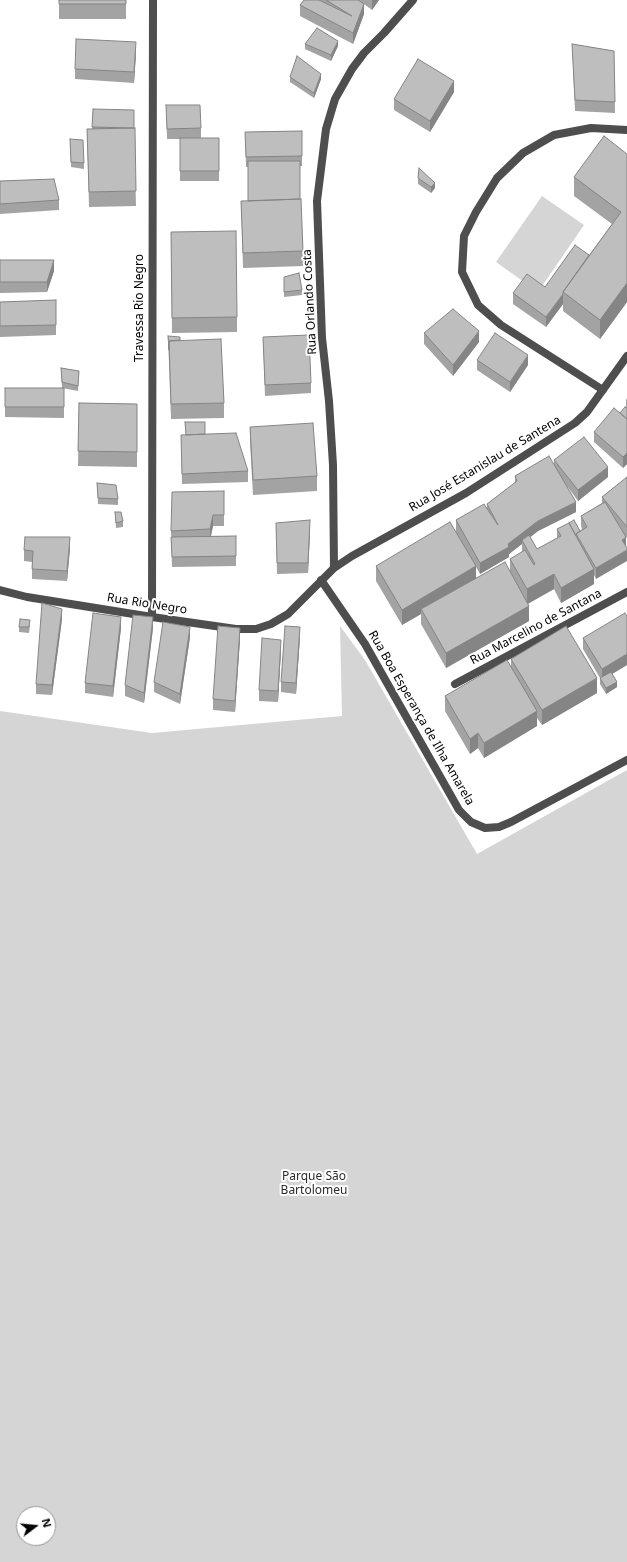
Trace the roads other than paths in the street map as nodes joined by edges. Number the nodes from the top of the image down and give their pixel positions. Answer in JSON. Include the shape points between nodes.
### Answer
{"nodes":[{"id":1,"x":153,"y":0,"type":"edge"},
{"id":2,"x":414,"y":0,"type":"edge"},
{"id":3,"x":627,"y":130,"type":"edge"},
{"id":4,"x":627,"y":356,"type":"edge"},
{"id":5,"x":603,"y":390,"type":"junction"},
{"id":6,"x":334,"y":568,"type":"junction"},
{"id":7,"x":322,"y":580,"type":"junction"},
{"id":8,"x":0,"y":590,"type":"edge"},
{"id":9,"x":627,"y":592,"type":"edge"},
{"id":10,"x":152,"y":617,"type":"junction"},
{"id":11,"x":455,"y":684,"type":"dead end"},
{"id":12,"x":627,"y":760,"type":"edge"}],
"edges":[{"from":1,"to":10,"type":"street","name":"Travessa Rio Negro"},
{"from":2,"to":6,"type":"street","name":"Rua Orlando Costa","via":[[352,69],[335,99],[326,129],[317,201],[322,338],[333,465]]},
{"from":3,"to":5,"type":"street","via":[[591,128],[554,135],[523,152],[497,178],[464,236],[462,272],[478,305],[502,325]]},
{"from":4,"to":5,"type":"street","name":"Rua José Estanislau de Santena"},
{"from":5,"to":6,"type":"street","name":"Rua José Estanislau de Santena","via":[[587,412],[575,423],[536,449],[466,493]]},
{"from":6,"to":7,"type":"street"},
{"from":7,"to":10,"type":"street","name":"Rua Rio Negro","via":[[288,614],[256,629],[236,629]]},
{"from":7,"to":12,"type":"street","name":"Rua Boa Esperança de Ilha Amarela","via":[[365,644],[459,810],[471,822],[485,828],[499,827]]},
{"from":8,"to":10,"type":"street","name":"Rua Rio Negro","via":[[27,597]]},
{"from":9,"to":11,"type":"street","name":"Rua Marcelino de Santana"}]}
